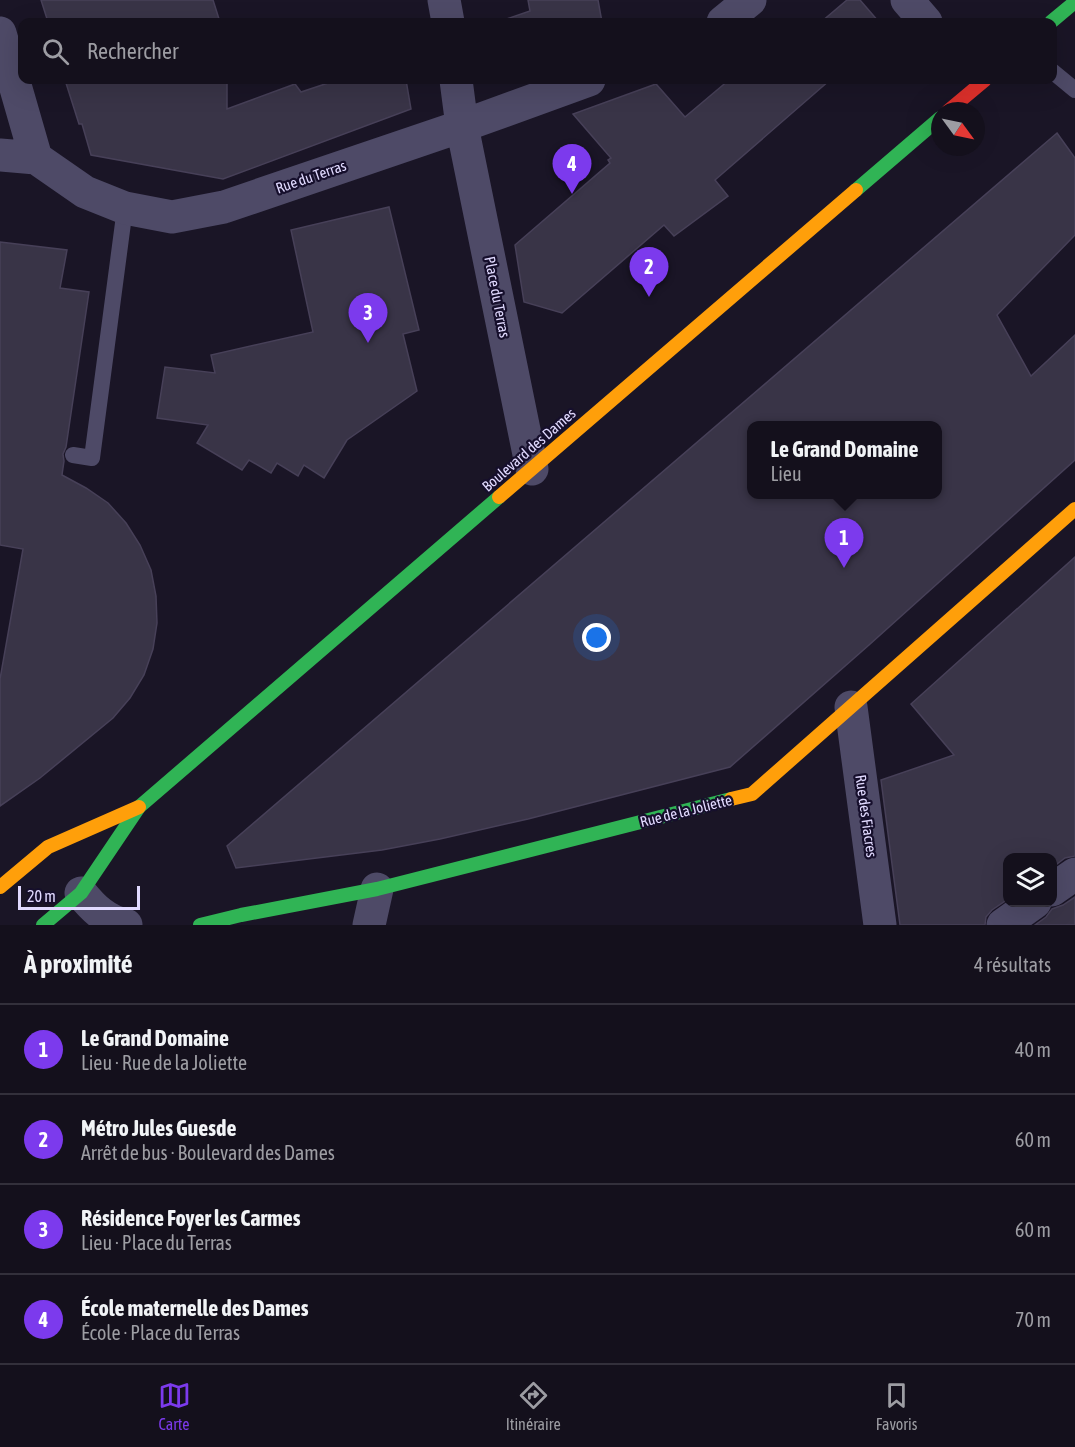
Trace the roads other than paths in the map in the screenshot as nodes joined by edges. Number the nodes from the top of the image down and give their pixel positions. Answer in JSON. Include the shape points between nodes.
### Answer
{"nodes":[{"id":1,"x":444,"y":0,"type":"edge"},
{"id":2,"x":750,"y":0,"type":"edge"},
{"id":3,"x":907,"y":0,"type":"edge"},
{"id":4,"x":1075,"y":2,"type":"edge"},
{"id":5,"x":447,"y":18,"type":"edge"},
{"id":6,"x":728,"y":18,"type":"edge"},
{"id":7,"x":923,"y":18,"type":"edge"},
{"id":8,"x":1056,"y":18,"type":"edge"},
{"id":9,"x":0,"y":33,"type":"edge"},
{"id":10,"x":1057,"y":74,"type":"edge"},
{"id":11,"x":457,"y":84,"type":"edge"},
{"id":12,"x":578,"y":84,"type":"edge"},
{"id":13,"x":977,"y":84,"type":"edge"},
{"id":14,"x":1075,"y":90,"type":"edge"},
{"id":15,"x":958,"y":102,"type":"edge"},
{"id":16,"x":462,"y":126,"type":"junction"},
{"id":17,"x":931,"y":126,"type":"edge"},
{"id":18,"x":0,"y":155,"type":"edge"},
{"id":19,"x":36,"y":158,"type":"junction"},
{"id":20,"x":125,"y":208,"type":"junction"},
{"id":21,"x":73,"y":454,"type":"dead end"},
{"id":22,"x":532,"y":469,"type":"junction"},
{"id":23,"x":1075,"y":508,"type":"edge"},
{"id":24,"x":851,"y":707,"type":"junction"},
{"id":25,"x":139,"y":807,"type":"junction"},
{"id":26,"x":1075,"y":874,"type":"edge"},
{"id":27,"x":0,"y":887,"type":"edge"},
{"id":28,"x":1057,"y":887,"type":"edge"},
{"id":29,"x":377,"y":889,"type":"junction"},
{"id":30,"x":81,"y":893,"type":"junction"},
{"id":31,"x":1029,"y":907,"type":"edge"},
{"id":32,"x":43,"y":925,"type":"edge"},
{"id":33,"x":126,"y":925,"type":"edge"},
{"id":34,"x":200,"y":925,"type":"edge"},
{"id":35,"x":369,"y":925,"type":"edge"},
{"id":36,"x":880,"y":925,"type":"edge"},
{"id":37,"x":1003,"y":925,"type":"edge"}],
"edges":[{"from":1,"to":5,"type":"street"},
{"from":2,"to":6,"type":"street"},
{"from":3,"to":7,"type":"street"},
{"from":4,"to":8,"type":"main road"},
{"from":9,"to":19,"type":"street"},
{"from":10,"to":14,"type":"lane"},
{"from":11,"to":16,"type":"street","name":"Place du Terras"},
{"from":12,"to":16,"type":"street","name":"Rue du Terras"},
{"from":13,"to":15,"type":"main road"},
{"from":16,"to":20,"type":"street","name":"Rue du Terras","via":[[224,207],[172,217]]},
{"from":16,"to":22,"type":"street","name":"Place du Terras"},
{"from":17,"to":22,"type":"main road","name":"Boulevard des Dames"},
{"from":18,"to":19,"type":"street"},
{"from":19,"to":20,"type":"street","name":"Rue du Terras","via":[[85,192]]},
{"from":20,"to":21,"type":"lane","via":[[92,458]]},
{"from":22,"to":25,"type":"main road","name":"Boulevard des Dames"},
{"from":23,"to":24,"type":"main road","name":"Rue de la Joliette"},
{"from":24,"to":29,"type":"main road","name":"Rue de la Joliette","via":[[752,794]]},
{"from":24,"to":36,"type":"street","name":"Rue des Fiacres"},
{"from":25,"to":27,"type":"main road","name":"Boulevard des Dames","via":[[48,847]]},
{"from":25,"to":30,"type":"main road","name":"Boulevard des Dames"},
{"from":26,"to":28,"type":"street"},
{"from":29,"to":34,"type":"main road","name":"Rue de la Joliette"},
{"from":29,"to":35,"type":"street"},
{"from":30,"to":32,"type":"main road","name":"Boulevard des Dames"},
{"from":30,"to":33,"type":"street","via":[[94,909],[115,923]]},
{"from":31,"to":37,"type":"street"}]}
